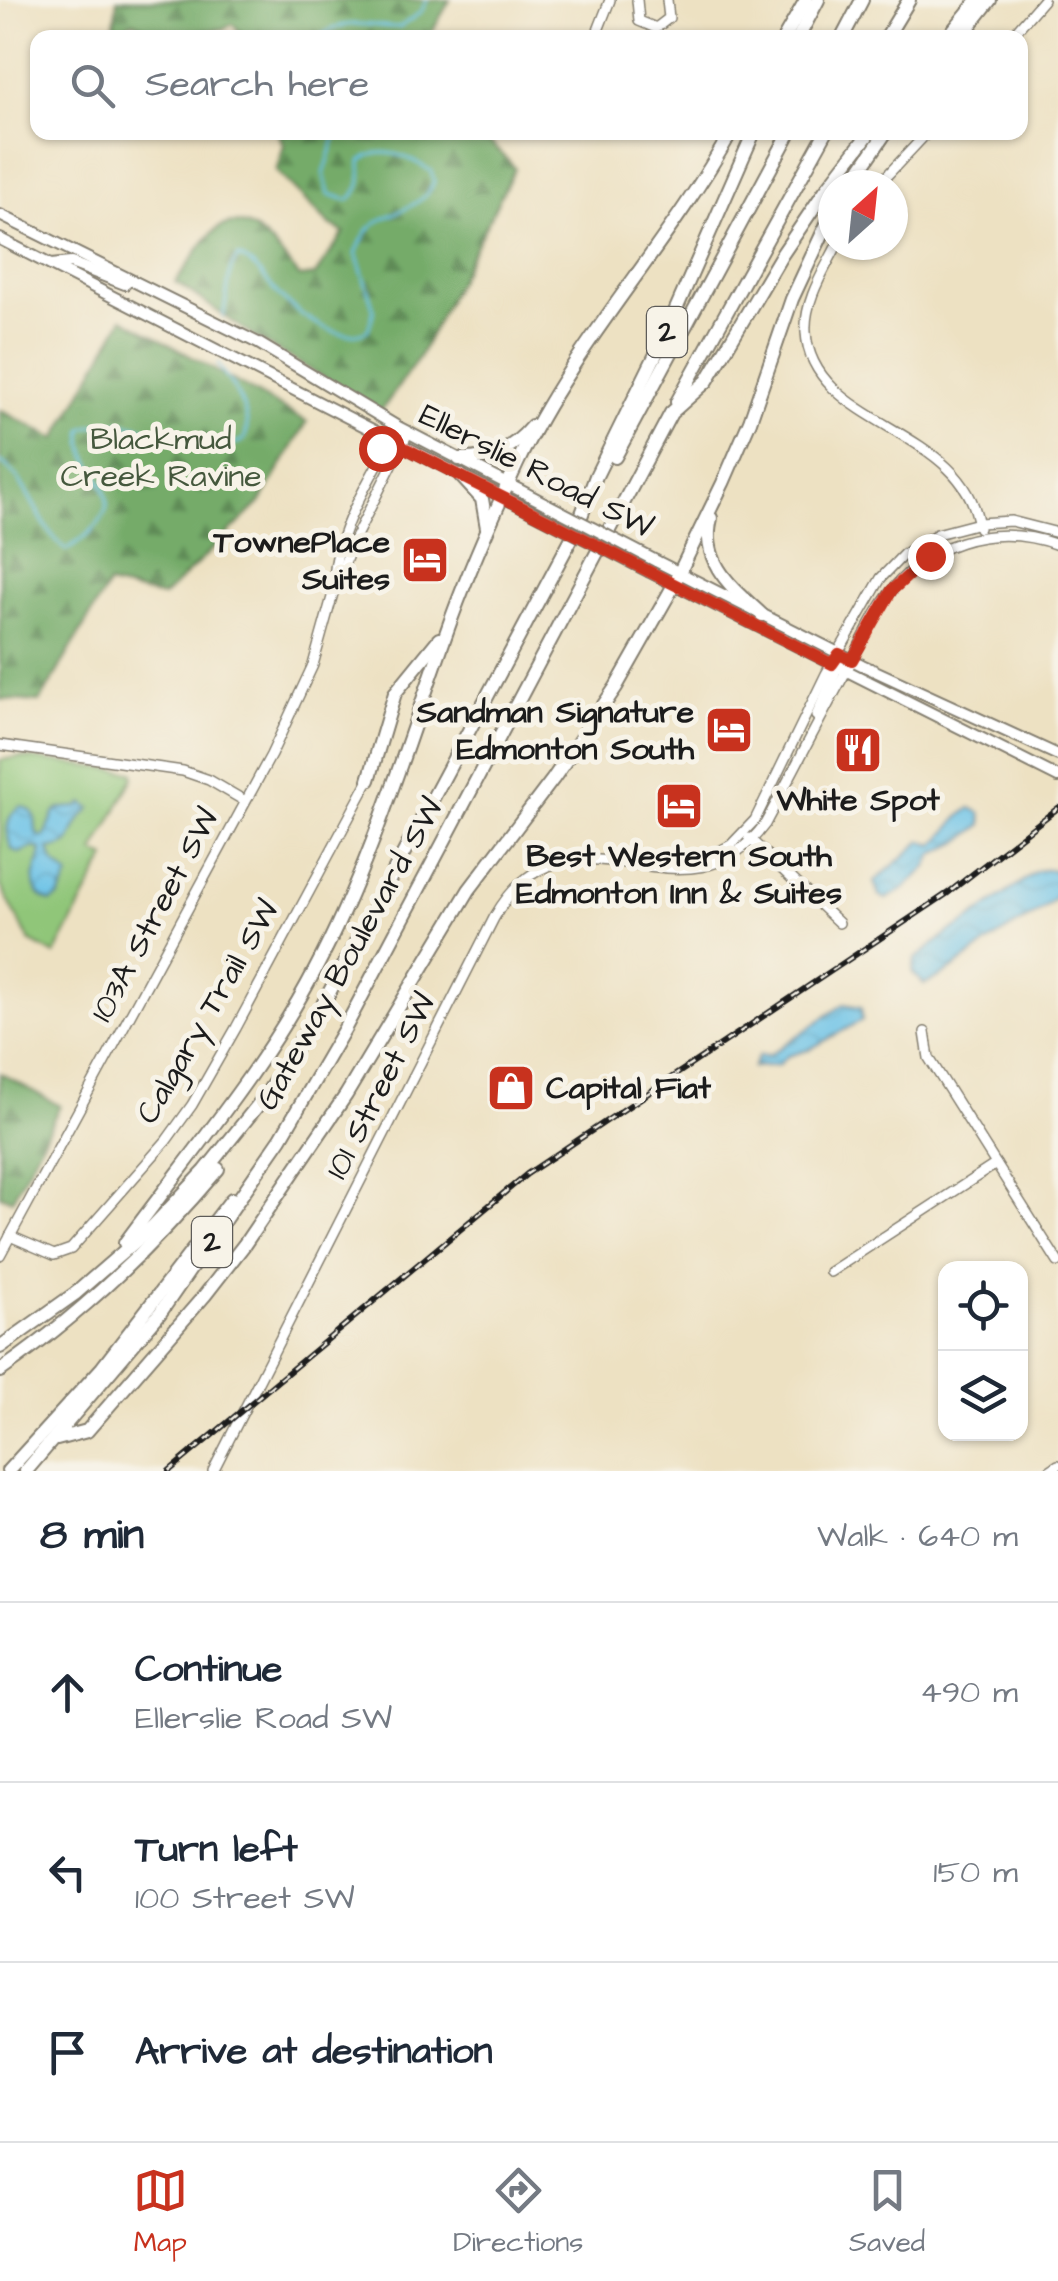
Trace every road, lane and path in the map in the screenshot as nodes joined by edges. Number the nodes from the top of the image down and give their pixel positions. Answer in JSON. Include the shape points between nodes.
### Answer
{"nodes":[{"id":1,"x":610,"y":0,"type":"edge"},
{"id":2,"x":636,"y":0,"type":"edge"},
{"id":3,"x":667,"y":0,"type":"edge"},
{"id":4,"x":806,"y":0,"type":"edge"},
{"id":5,"x":818,"y":0,"type":"edge"},
{"id":6,"x":862,"y":0,"type":"edge"},
{"id":7,"x":910,"y":0,"type":"edge"},
{"id":8,"x":978,"y":0,"type":"edge"},
{"id":9,"x":990,"y":0,"type":"edge"},
{"id":10,"x":1043,"y":0,"type":"edge"},
{"id":11,"x":598,"y":30,"type":"edge"},
{"id":12,"x":789,"y":30,"type":"edge"},
{"id":13,"x":802,"y":30,"type":"edge"},
{"id":14,"x":846,"y":30,"type":"edge"},
{"id":15,"x":891,"y":30,"type":"edge"},
{"id":16,"x":954,"y":30,"type":"edge"},
{"id":17,"x":966,"y":30,"type":"edge"},
{"id":18,"x":1017,"y":30,"type":"edge"},
{"id":19,"x":726,"y":140,"type":"edge"},
{"id":20,"x":750,"y":140,"type":"edge"},
{"id":21,"x":786,"y":140,"type":"edge"},
{"id":22,"x":822,"y":140,"type":"edge"},
{"id":23,"x":864,"y":140,"type":"edge"},
{"id":24,"x":881,"y":140,"type":"edge"},
{"id":25,"x":920,"y":140,"type":"edge"},
{"id":26,"x":860,"y":170,"type":"edge"},
{"id":27,"x":892,"y":170,"type":"edge"},
{"id":28,"x":0,"y":215,"type":"edge"},
{"id":29,"x":0,"y":239,"type":"edge"},
{"id":30,"x":818,"y":243,"type":"edge"},
{"id":31,"x":830,"y":260,"type":"edge"},
{"id":32,"x":50,"y":265,"type":"junction"},
{"id":33,"x":150,"y":291,"type":"junction"},
{"id":34,"x":563,"y":384,"type":"junction"},
{"id":35,"x":671,"y":414,"type":"junction"},
{"id":36,"x":369,"y":429,"type":"junction"},
{"id":37,"x":403,"y":430,"type":"junction"},
{"id":38,"x":396,"y":443,"type":"junction"},
{"id":39,"x":458,"y":459,"type":"junction"},
{"id":40,"x":380,"y":461,"type":"junction"},
{"id":41,"x":460,"y":475,"type":"junction"},
{"id":42,"x":723,"y":483,"type":"junction"},
{"id":43,"x":506,"y":491,"type":"junction"},
{"id":44,"x":979,"y":523,"type":"junction"},
{"id":45,"x":576,"y":530,"type":"junction"},
{"id":46,"x":1058,"y":533,"type":"edge"},
{"id":47,"x":486,"y":534,"type":"junction"},
{"id":48,"x":980,"y":536,"type":"junction"},
{"id":49,"x":1058,"y":545,"type":"edge"},
{"id":50,"x":653,"y":567,"type":"junction"},
{"id":51,"x":676,"y":579,"type":"junction"},
{"id":52,"x":334,"y":590,"type":"junction"},
{"id":53,"x":762,"y":615,"type":"junction"},
{"id":54,"x":452,"y":620,"type":"junction"},
{"id":55,"x":842,"y":663,"type":"junction"},
{"id":56,"x":0,"y":744,"type":"edge"},
{"id":57,"x":1058,"y":755,"type":"edge"},
{"id":58,"x":1058,"y":777,"type":"edge"},
{"id":59,"x":369,"y":780,"type":"joint"},
{"id":60,"x":245,"y":801,"type":"junction"},
{"id":61,"x":748,"y":837,"type":"junction"},
{"id":62,"x":839,"y":923,"type":"dead end"},
{"id":63,"x":925,"y":1032,"type":"dead end"},
{"id":64,"x":299,"y":1046,"type":"junction"},
{"id":65,"x":281,"y":1138,"type":"junction"},
{"id":66,"x":996,"y":1164,"type":"junction"},
{"id":67,"x":10,"y":1236,"type":"junction"},
{"id":68,"x":0,"y":1255,"type":"edge"},
{"id":69,"x":1058,"y":1262,"type":"edge"},
{"id":70,"x":108,"y":1266,"type":"junction"},
{"id":71,"x":830,"y":1272,"type":"dead end"},
{"id":72,"x":0,"y":1347,"type":"edge"},
{"id":73,"x":0,"y":1370,"type":"edge"},
{"id":74,"x":54,"y":1440,"type":"junction"},
{"id":75,"x":1058,"y":1465,"type":"edge"},
{"id":76,"x":8,"y":1471,"type":"edge"},
{"id":77,"x":26,"y":1471,"type":"edge"},
{"id":78,"x":213,"y":1471,"type":"edge"},
{"id":79,"x":1049,"y":1471,"type":"edge"}],
"edges":[{"from":1,"to":11,"type":"street"},
{"from":2,"to":3,"type":"street","via":[[640,21],[649,28],[668,18]]},
{"from":4,"to":12,"type":"highway"},
{"from":5,"to":13,"type":"highway"},
{"from":6,"to":14,"type":"highway"},
{"from":7,"to":15,"type":"highway"},
{"from":8,"to":16,"type":"highway"},
{"from":9,"to":17,"type":"highway"},
{"from":10,"to":18,"type":"street"},
{"from":19,"to":34,"type":"highway"},
{"from":20,"to":45,"type":"highway","number":"2"},
{"from":21,"to":45,"type":"highway"},
{"from":22,"to":35,"type":"highway"},
{"from":23,"to":35,"type":"highway","name":"Gateway Boulevard SW","number":"2","via":[[781,256],[707,381]]},
{"from":24,"to":26,"type":"highway"},
{"from":25,"to":27,"type":"street"},
{"from":28,"to":33,"type":"main road","name":"Ellerslie Road SW"},
{"from":29,"to":32,"type":"main road","name":"Ellerslie Road SW"},
{"from":30,"to":42,"type":"highway"},
{"from":31,"to":44,"type":"street","via":[[812,295],[806,333],[826,380],[945,464]]},
{"from":32,"to":33,"type":"main road","via":[[71,263]]},
{"from":32,"to":36,"type":"main road","name":"Ellerslie Road SW"},
{"from":33,"to":37,"type":"main road","name":"Ellerslie Road SW","via":[[258,343]]},
{"from":34,"to":39,"type":"highway","via":[[513,446]]},
{"from":34,"to":43,"type":"highway"},
{"from":35,"to":65,"type":"highway","name":"Gateway Boulevard SW","number":"2"},
{"from":36,"to":38,"type":"main road","name":"Ellerslie Road SW"},
{"from":36,"to":40,"type":"street","via":[[379,442]]},
{"from":37,"to":38,"type":"street","name":"103A Street SW"},
{"from":37,"to":39,"type":"main road","name":"Ellerslie Road SW"},
{"from":38,"to":40,"type":"street","name":"103A Street SW"},
{"from":38,"to":41,"type":"main road","name":"Ellerslie Road SW"},
{"from":38,"to":52,"type":"street","name":"103A Street SW"},
{"from":39,"to":43,"type":"main road","name":"Ellerslie Road SW"},
{"from":40,"to":52,"type":"street","name":"103A Street SW","via":[[339,546]]},
{"from":41,"to":43,"type":"main road","name":"Ellerslie Road SW"},
{"from":41,"to":47,"type":"highway","via":[[484,503]]},
{"from":42,"to":51,"type":"highway"},
{"from":42,"to":53,"type":"highway","via":[[708,532],[710,554],[728,583]]},
{"from":43,"to":47,"type":"highway"},
{"from":43,"to":50,"type":"main road","name":"Ellerslie Road SW","bridge":true,"via":[[521,506]]},
{"from":43,"to":50,"type":"main road","name":"Ellerslie Road SW","bridge":true,"via":[[526,494]]},
{"from":44,"to":46,"type":"street","via":[[1012,521]]},
{"from":44,"to":48,"type":"street"},
{"from":44,"to":55,"type":"street","via":[[938,534],[904,554],[881,578]]},
{"from":45,"to":64,"type":"highway","number":"2"},
{"from":47,"to":54,"type":"highway"},
{"from":48,"to":49,"type":"street","via":[[1013,534]]},
{"from":48,"to":55,"type":"street","via":[[930,556],[902,579]]},
{"from":50,"to":51,"type":"main road","name":"Ellerslie Road SW"},
{"from":51,"to":53,"type":"main road","name":"Ellerslie Road SW"},
{"from":51,"to":55,"type":"main road","name":"Ellerslie Road SW"},
{"from":51,"to":74,"type":"highway","via":[[616,687],[469,890],[346,1095],[255,1230],[86,1432]]},
{"from":52,"to":60,"type":"street","name":"103A Street SW","via":[[306,683]]},
{"from":53,"to":55,"type":"main road","name":"Ellerslie Road SW"},
{"from":54,"to":59,"type":"highway","via":[[395,693]]},
{"from":54,"to":70,"type":"highway","via":[[395,786],[310,980],[253,1074]]},
{"from":55,"to":57,"type":"main road","name":"Ellerslie Road SW"},
{"from":55,"to":58,"type":"main road","name":"Ellerslie Road SW"},
{"from":55,"to":61,"type":"street","name":"101 Street SW"},
{"from":55,"to":61,"type":"street","name":"101 Street SW","via":[[766,824]]},
{"from":56,"to":60,"type":"street","via":[[182,770]]},
{"from":59,"to":67,"type":"street","name":"Calgary Trail SW","via":[[236,1028],[166,1141],[71,1249],[54,1255]]},
{"from":60,"to":67,"type":"street","name":"103A Street SW"},
{"from":61,"to":62,"type":"street"},
{"from":61,"to":78,"type":"street","name":"101 Street SW","via":[[686,868],[569,859],[537,869],[511,891]]},
{"from":63,"to":66,"type":"street","via":[[929,1058]]},
{"from":64,"to":70,"type":"highway","number":"2","via":[[205,1170]]},
{"from":64,"to":73,"type":"highway","via":[[270,1098],[180,1214],[91,1300]]},
{"from":65,"to":74,"type":"highway","name":"Gateway Boulevard SW","number":"2","via":[[170,1300]]},
{"from":65,"to":76,"type":"highway","via":[[126,1340]]},
{"from":66,"to":69,"type":"street"},
{"from":66,"to":71,"type":"street"},
{"from":67,"to":68,"type":"street","name":"103A Street SW"},
{"from":70,"to":72,"type":"highway","number":"2"},
{"from":74,"to":77,"type":"highway","name":"Gateway Boulevard SW","number":"2"},
{"from":75,"to":79,"type":"street"}]}
